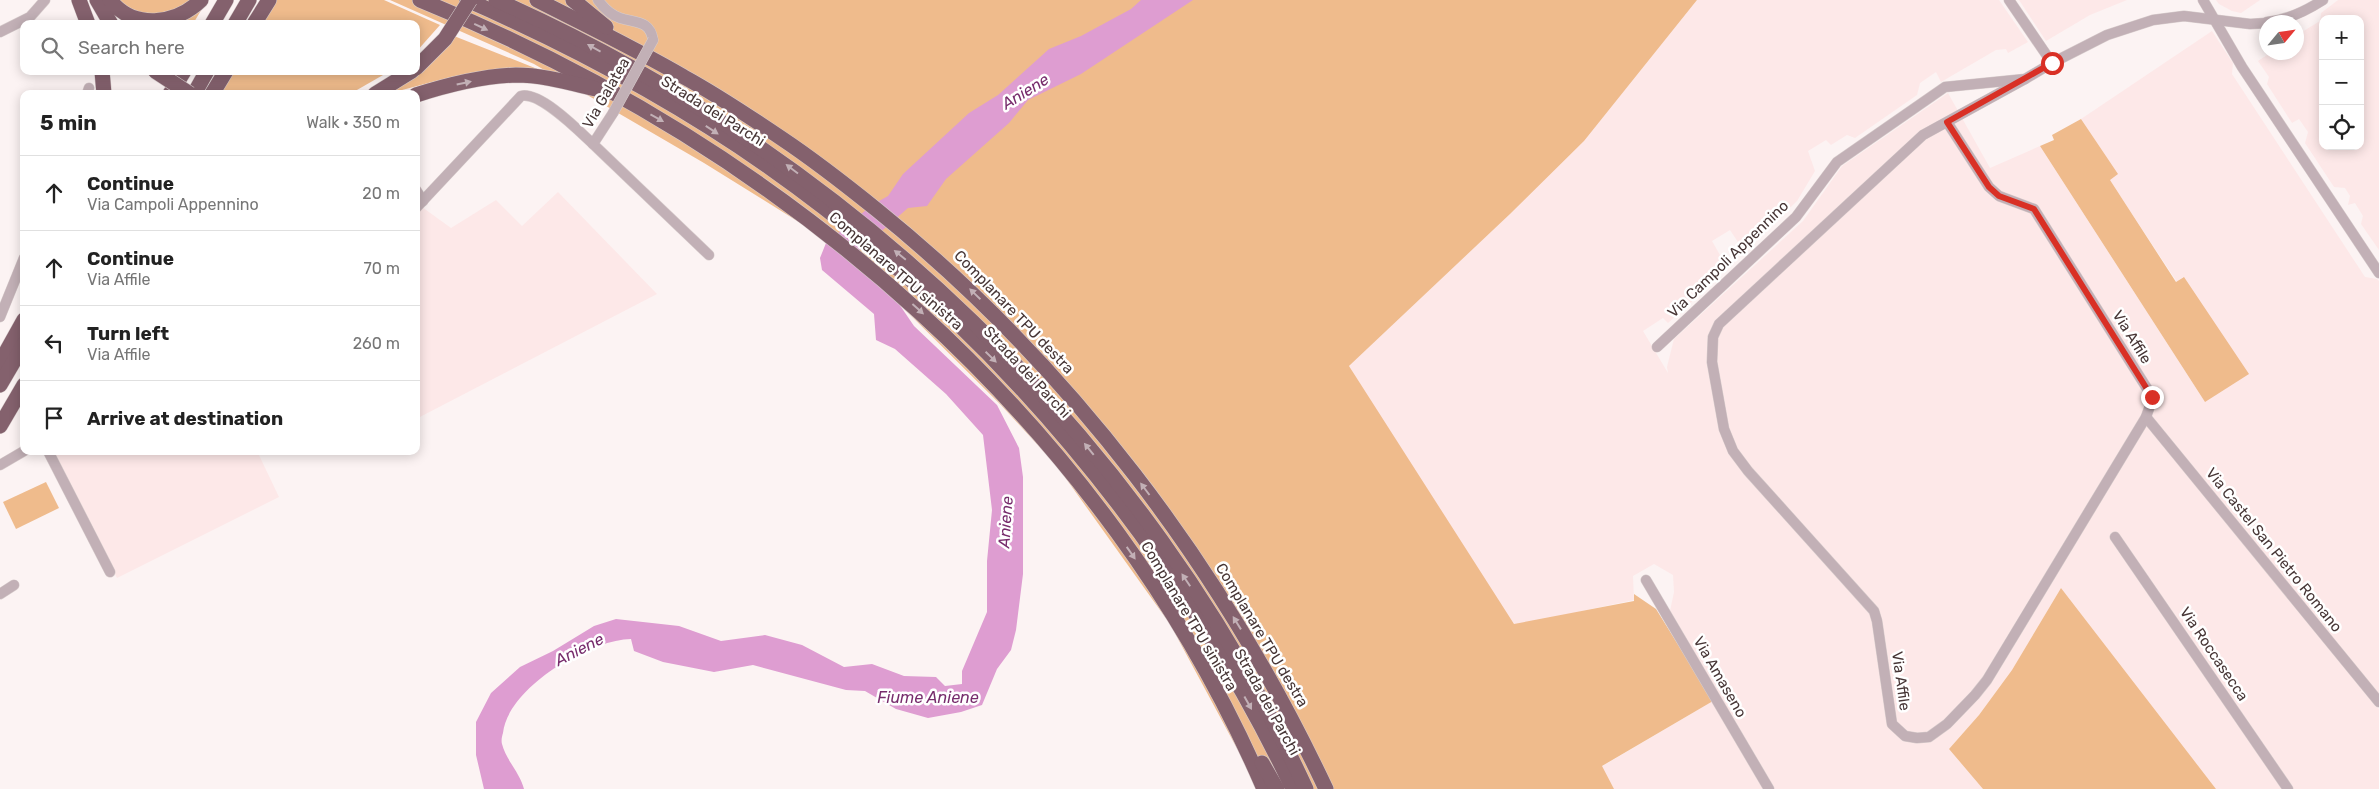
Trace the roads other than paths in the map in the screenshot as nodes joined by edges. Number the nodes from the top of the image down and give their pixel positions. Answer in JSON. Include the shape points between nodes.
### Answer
{"nodes":[{"id":1,"x":46,"y":0,"type":"edge"},
{"id":2,"x":79,"y":0,"type":"edge"},
{"id":3,"x":96,"y":0,"type":"edge"},
{"id":4,"x":110,"y":0,"type":"edge"},
{"id":5,"x":201,"y":0,"type":"edge"},
{"id":6,"x":226,"y":0,"type":"edge"},
{"id":7,"x":249,"y":0,"type":"edge"},
{"id":8,"x":269,"y":0,"type":"edge"},
{"id":9,"x":420,"y":0,"type":"edge"},
{"id":10,"x":468,"y":0,"type":"edge"},
{"id":11,"x":496,"y":0,"type":"edge"},
{"id":12,"x":537,"y":0,"type":"edge"},
{"id":13,"x":573,"y":0,"type":"edge"},
{"id":14,"x":598,"y":0,"type":"edge"},
{"id":15,"x":2009,"y":0,"type":"edge"},
{"id":16,"x":2203,"y":0,"type":"edge"},
{"id":17,"x":2323,"y":0,"type":"edge"},
{"id":18,"x":2294,"y":15,"type":"edge"},
{"id":19,"x":2215,"y":19,"type":"junction"},
{"id":20,"x":24,"y":20,"type":"edge"},
{"id":21,"x":86,"y":20,"type":"edge"},
{"id":22,"x":109,"y":20,"type":"edge"},
{"id":23,"x":143,"y":20,"type":"edge"},
{"id":24,"x":164,"y":20,"type":"edge"},
{"id":25,"x":214,"y":20,"type":"edge"},
{"id":26,"x":237,"y":20,"type":"edge"},
{"id":27,"x":256,"y":20,"type":"edge"},
{"id":28,"x":20,"y":22,"type":"edge"},
{"id":29,"x":2259,"y":23,"type":"edge"},
{"id":30,"x":0,"y":32,"type":"edge"},
{"id":31,"x":2052,"y":63,"type":"junction"},
{"id":32,"x":420,"y":64,"type":"edge"},
{"id":33,"x":102,"y":75,"type":"edge"},
{"id":34,"x":161,"y":75,"type":"edge"},
{"id":35,"x":182,"y":75,"type":"edge"},
{"id":36,"x":205,"y":75,"type":"edge"},
{"id":37,"x":224,"y":75,"type":"edge"},
{"id":38,"x":406,"y":75,"type":"edge"},
{"id":39,"x":685,"y":77,"type":"junction"},
{"id":40,"x":2025,"y":79,"type":"junction"},
{"id":41,"x":104,"y":90,"type":"edge"},
{"id":42,"x":172,"y":90,"type":"edge"},
{"id":43,"x":184,"y":90,"type":"edge"},
{"id":44,"x":196,"y":90,"type":"edge"},
{"id":45,"x":214,"y":90,"type":"edge"},
{"id":46,"x":381,"y":90,"type":"edge"},
{"id":47,"x":614,"y":93,"type":"junction"},
{"id":48,"x":420,"y":94,"type":"edge"},
{"id":49,"x":1947,"y":122,"type":"junction"},
{"id":50,"x":593,"y":144,"type":"junction"},
{"id":51,"x":420,"y":203,"type":"edge"},
{"id":52,"x":827,"y":203,"type":"junction"},
{"id":53,"x":709,"y":255,"type":"dead end"},
{"id":54,"x":20,"y":268,"type":"edge"},
{"id":55,"x":2379,"y":273,"type":"edge"},
{"id":56,"x":0,"y":317,"type":"edge"},
{"id":57,"x":20,"y":327,"type":"edge"},
{"id":58,"x":1657,"y":347,"type":"dead end"},
{"id":59,"x":20,"y":351,"type":"edge"},
{"id":60,"x":0,"y":364,"type":"edge"},
{"id":61,"x":0,"y":385,"type":"edge"},
{"id":62,"x":20,"y":392,"type":"edge"},
{"id":63,"x":20,"y":402,"type":"edge"},
{"id":64,"x":1054,"y":416,"type":"junction"},
{"id":65,"x":2146,"y":417,"type":"junction"},
{"id":66,"x":0,"y":427,"type":"edge"},
{"id":67,"x":20,"y":454,"type":"edge"},
{"id":68,"x":50,"y":455,"type":"edge"},
{"id":69,"x":0,"y":466,"type":"edge"},
{"id":70,"x":2115,"y":537,"type":"dead end"},
{"id":71,"x":110,"y":572,"type":"dead end"},
{"id":72,"x":1646,"y":580,"type":"dead end"},
{"id":73,"x":14,"y":585,"type":"dead end"},
{"id":74,"x":0,"y":594,"type":"edge"},
{"id":75,"x":1198,"y":658,"type":"junction"},
{"id":76,"x":2379,"y":702,"type":"edge"},
{"id":77,"x":1264,"y":789,"type":"edge"},
{"id":78,"x":1277,"y":789,"type":"edge"},
{"id":79,"x":1293,"y":789,"type":"edge"},
{"id":80,"x":1306,"y":789,"type":"edge"},
{"id":81,"x":1326,"y":789,"type":"edge"},
{"id":82,"x":1769,"y":789,"type":"edge"},
{"id":83,"x":2288,"y":789,"type":"edge"}],
"edges":[{"from":1,"to":20,"type":"street"},
{"from":2,"to":21,"type":"highway"},
{"from":3,"to":22,"type":"highway"},
{"from":4,"to":23,"type":"highway","via":[[121,11]]},
{"from":5,"to":24,"type":"highway","via":[[185,12]]},
{"from":6,"to":25,"type":"highway"},
{"from":7,"to":26,"type":"highway"},
{"from":8,"to":27,"type":"highway"},
{"from":9,"to":47,"type":"highway","name":"Complanare TPU sinistra","one_way":true,"via":[[566,66]]},
{"from":10,"to":32,"type":"highway","bridge":true,"via":[[446,39]]},
{"from":10,"to":52,"type":"highway","name":"Strada dei Parchi","one_way":true,"via":[[571,49],[664,100]]},
{"from":52,"to":11,"type":"highway","name":"Strada dei Parchi","one_way":true,"via":[[710,113],[586,44]]},
{"from":12,"to":39,"type":"highway","name":"Complanare TPU destra"},
{"from":13,"to":39,"type":"highway","via":[[597,21],[661,58]]},
{"from":14,"to":50,"type":"street","name":"Via Galatea","bridge":true,"via":[[614,15],[644,24],[653,40]]},
{"from":15,"to":31,"type":"street"},
{"from":16,"to":19,"type":"street"},
{"from":17,"to":18,"type":"street","name":"Via Campoli Appennino"},
{"from":19,"to":29,"type":"street","name":"Via Campoli Appennino"},
{"from":19,"to":31,"type":"street","name":"Via Campoli Appennino","via":[[2184,16],[2153,20],[2107,35]]},
{"from":19,"to":55,"type":"street","via":[[2242,67]]},
{"from":28,"to":30,"type":"street"},
{"from":31,"to":40,"type":"street","name":"Via Campoli Appennino"},
{"from":33,"to":41,"type":"highway"},
{"from":34,"to":43,"type":"highway","bridge":true},
{"from":35,"to":42,"type":"highway"},
{"from":36,"to":44,"type":"highway"},
{"from":37,"to":45,"type":"highway"},
{"from":38,"to":46,"type":"highway"},
{"from":81,"to":39,"type":"highway","name":"Complanare TPU destra","one_way":true,"via":[[1272,683],[1222,600],[1160,509],[1068,393],[1002,321],[955,276],[844,183],[782,138]]},
{"from":40,"to":49,"type":"street","name":"Via Affile"},
{"from":40,"to":58,"type":"street","name":"Via Campoli Appennino","via":[[1945,87],[1837,162],[1796,217]]},
{"from":48,"to":47,"type":"highway","one_way":true,"via":[[516,75],[544,77]]},
{"from":47,"to":75,"type":"highway","name":"Complanare TPU sinistra","one_way":true,"via":[[685,134],[813,222],[889,283],[945,334],[1036,432],[1094,502],[1131,552]]},
{"from":49,"to":65,"type":"street","name":"Via Affile","via":[[1989,187],[1999,196],[2034,209],[2148,390],[2152,400]]},
{"from":49,"to":65,"type":"street","name":"Via Affile","via":[[1923,135],[1719,324],[1711,348],[1724,429],[1734,451],[1875,614],[1890,718],[1900,733],[1917,738],[1933,734],[1960,712],[1982,687]]},
{"from":50,"to":51,"type":"street","name":"Via Galatea","via":[[544,103],[532,96],[521,96]]},
{"from":50,"to":53,"type":"street"},
{"from":52,"to":64,"type":"highway","name":"Strada dei Parchi","via":[[907,260],[1012,361]]},
{"from":54,"to":56,"type":"street"},
{"from":57,"to":60,"type":"highway"},
{"from":59,"to":61,"type":"highway"},
{"from":62,"to":66,"type":"highway"},
{"from":63,"to":66,"type":"highway"},
{"from":64,"to":79,"type":"highway","name":"Strada dei Parchi","one_way":true,"via":[[1158,558],[1222,657]]},
{"from":80,"to":64,"type":"highway","name":"Strada dei Parchi","one_way":true,"via":[[1256,692],[1210,614],[1124,492]]},
{"from":65,"to":76,"type":"street","name":"Via Castel San Pietro Romano"},
{"from":67,"to":69,"type":"street"},
{"from":68,"to":71,"type":"street"},
{"from":70,"to":83,"type":"street","name":"Via Roccasecca"},
{"from":72,"to":82,"type":"street","name":"Via Amaseno"},
{"from":73,"to":74,"type":"street"},
{"from":75,"to":77,"type":"highway","name":"Complanare TPU sinistra"},
{"from":75,"to":78,"type":"highway","via":[[1224,694]]}]}
